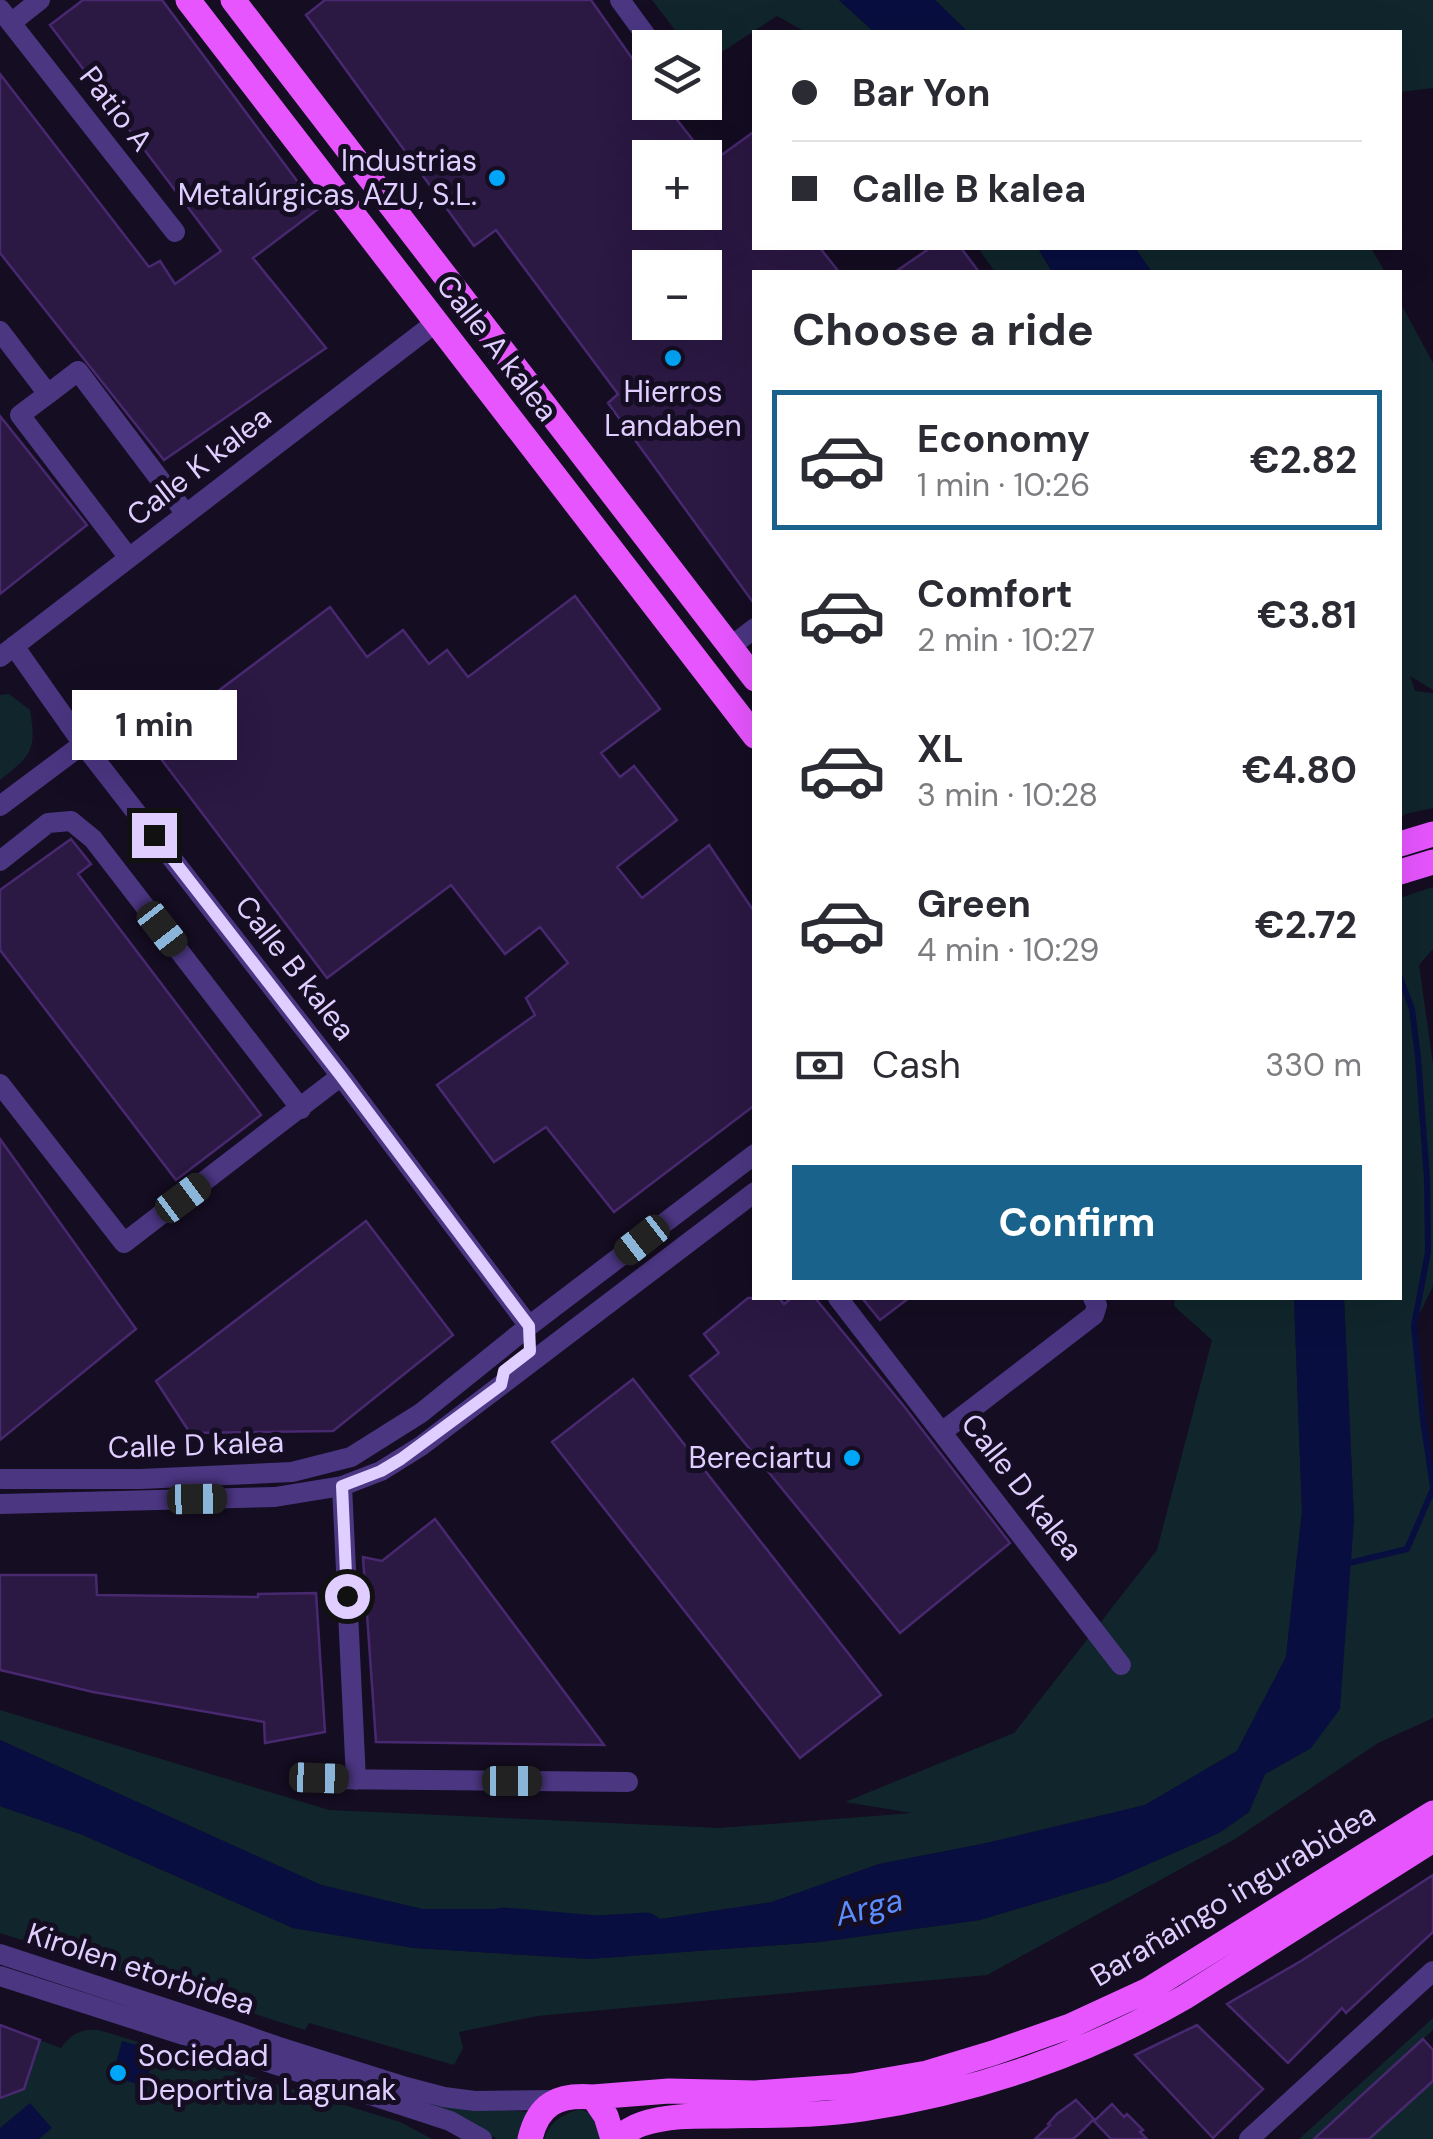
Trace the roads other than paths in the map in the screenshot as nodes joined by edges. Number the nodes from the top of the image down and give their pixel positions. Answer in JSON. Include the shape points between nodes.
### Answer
{"nodes":[{"id":1,"x":40,"y":0,"type":"edge"},
{"id":2,"x":188,"y":0,"type":"edge"},
{"id":3,"x":620,"y":0,"type":"edge"},
{"id":4,"x":242,"y":3,"type":"edge"},
{"id":5,"x":6,"y":16,"type":"edge"},
{"id":6,"x":642,"y":30,"type":"edge"},
{"id":7,"x":392,"y":209,"type":"junction"},
{"id":8,"x":174,"y":232,"type":"dead end"},
{"id":9,"x":435,"y":323,"type":"junction"},
{"id":10,"x":0,"y":331,"type":"edge"},
{"id":11,"x":529,"y":387,"type":"junction"},
{"id":12,"x":48,"y":394,"type":"junction"},
{"id":13,"x":186,"y":514,"type":"junction"},
{"id":14,"x":129,"y":558,"type":"junction"},
{"id":15,"x":752,"y":630,"type":"edge"},
{"id":16,"x":730,"y":647,"type":"junction"},
{"id":17,"x":7,"y":652,"type":"edge"},
{"id":18,"x":752,"y":675,"type":"edge"},
{"id":19,"x":752,"y":732,"type":"edge"},
{"id":20,"x":83,"y":744,"type":"junction"},
{"id":21,"x":0,"y":806,"type":"edge"},
{"id":22,"x":1433,"y":834,"type":"edge"},
{"id":23,"x":1402,"y":843,"type":"edge"},
{"id":24,"x":0,"y":861,"type":"edge"},
{"id":25,"x":341,"y":1076,"type":"junction"},
{"id":26,"x":0,"y":1084,"type":"edge"},
{"id":27,"x":301,"y":1109,"type":"junction"},
{"id":28,"x":752,"y":1156,"type":"edge"},
{"id":29,"x":752,"y":1194,"type":"edge"},
{"id":30,"x":618,"y":1296,"type":"junction"},
{"id":31,"x":840,"y":1300,"type":"edge"},
{"id":32,"x":1093,"y":1300,"type":"edge"},
{"id":33,"x":529,"y":1326,"type":"junction"},
{"id":34,"x":501,"y":1385,"type":"junction"},
{"id":35,"x":942,"y":1432,"type":"junction"},
{"id":36,"x":0,"y":1479,"type":"edge"},
{"id":37,"x":342,"y":1486,"type":"junction"},
{"id":38,"x":0,"y":1504,"type":"edge"},
{"id":39,"x":1121,"y":1665,"type":"dead end"},
{"id":40,"x":319,"y":1778,"type":"dead end"},
{"id":41,"x":356,"y":1780,"type":"junction"},
{"id":42,"x":628,"y":1782,"type":"dead end"},
{"id":43,"x":1433,"y":1812,"type":"edge"},
{"id":44,"x":1433,"y":1840,"type":"edge"},
{"id":45,"x":0,"y":1954,"type":"edge"},
{"id":46,"x":1433,"y":1972,"type":"edge"},
{"id":47,"x":0,"y":1976,"type":"edge"},
{"id":48,"x":593,"y":2097,"type":"junction"},
{"id":49,"x":555,"y":2100,"type":"junction"},
{"id":50,"x":482,"y":2139,"type":"edge"},
{"id":51,"x":530,"y":2139,"type":"edge"},
{"id":52,"x":614,"y":2139,"type":"edge"},
{"id":53,"x":1249,"y":2139,"type":"edge"}],
"edges":[{"from":1,"to":5,"type":"street","name":"Patio A"},
{"from":2,"to":9,"type":"main road","name":"Calle A kalea"},
{"from":3,"to":6,"type":"street"},
{"from":4,"to":7,"type":"main road"},
{"from":5,"to":8,"type":"street","name":"Patio A"},
{"from":7,"to":9,"type":"main road","via":[[400,244],[437,298]]},
{"from":7,"to":11,"type":"main road"},
{"from":9,"to":11,"type":"main road","via":[[463,327],[498,375]]},
{"from":9,"to":13,"type":"street","name":"Calle K kalea"},
{"from":9,"to":19,"type":"main road","name":"Calle A kalea"},
{"from":10,"to":12,"type":"street"},
{"from":11,"to":16,"type":"main road"},
{"from":12,"to":13,"type":"street","via":[[78,371]]},
{"from":12,"to":14,"type":"street","via":[[20,416]]},
{"from":13,"to":14,"type":"street","name":"Calle K kalea"},
{"from":14,"to":17,"type":"street","name":"Calle K kalea"},
{"from":15,"to":16,"type":"street"},
{"from":16,"to":18,"type":"main road"},
{"from":17,"to":20,"type":"street","name":"Calle B kalea"},
{"from":20,"to":21,"type":"street"},
{"from":20,"to":25,"type":"street","name":"Calle B kalea"},
{"from":22,"to":23,"type":"main road"},
{"from":24,"to":27,"type":"street","via":[[48,823],[71,822],[94,839]]},
{"from":25,"to":27,"type":"street"},
{"from":25,"to":33,"type":"street","name":"Calle B kalea"},
{"from":26,"to":27,"type":"street","via":[[124,1242]]},
{"from":28,"to":33,"type":"street"},
{"from":29,"to":30,"type":"street"},
{"from":30,"to":33,"type":"street","via":[[554,1333]]},
{"from":30,"to":34,"type":"street","name":"Calle D kalea"},
{"from":31,"to":35,"type":"street","name":"Calle D kalea"},
{"from":32,"to":35,"type":"street","via":[[1094,1314]]},
{"from":33,"to":34,"type":"street","via":[[530,1351],[504,1371]]},
{"from":33,"to":36,"type":"street","name":"Calle D kalea","via":[[422,1413],[351,1457],[292,1472]]},
{"from":34,"to":37,"type":"street","name":"Calle D kalea","via":[[421,1446]]},
{"from":35,"to":39,"type":"street","name":"Calle D kalea"},
{"from":37,"to":38,"type":"street","name":"Calle D kalea","via":[[276,1497]]},
{"from":37,"to":41,"type":"street"},
{"from":40,"to":41,"type":"street"},
{"from":41,"to":42,"type":"street"},
{"from":43,"to":48,"type":"main road","name":"Barañaingo ingurabidea","via":[[1148,1990],[993,2053],[852,2086]]},
{"from":44,"to":52,"type":"main road","name":"Barañaingo ingurabidea","via":[[1186,1998],[1081,2050],[862,2110],[668,2117]]},
{"from":45,"to":49,"type":"street","name":"Kirolen etorbidea","via":[[444,2097]]},
{"from":46,"to":53,"type":"street"},
{"from":47,"to":50,"type":"street","name":"Kirolen etorbidea","via":[[398,2104]]},
{"from":48,"to":49,"type":"main road","name":"Barañaingo ingurabidea"},
{"from":48,"to":52,"type":"main road"},
{"from":49,"to":51,"type":"main road","via":[[540,2113]]}]}
